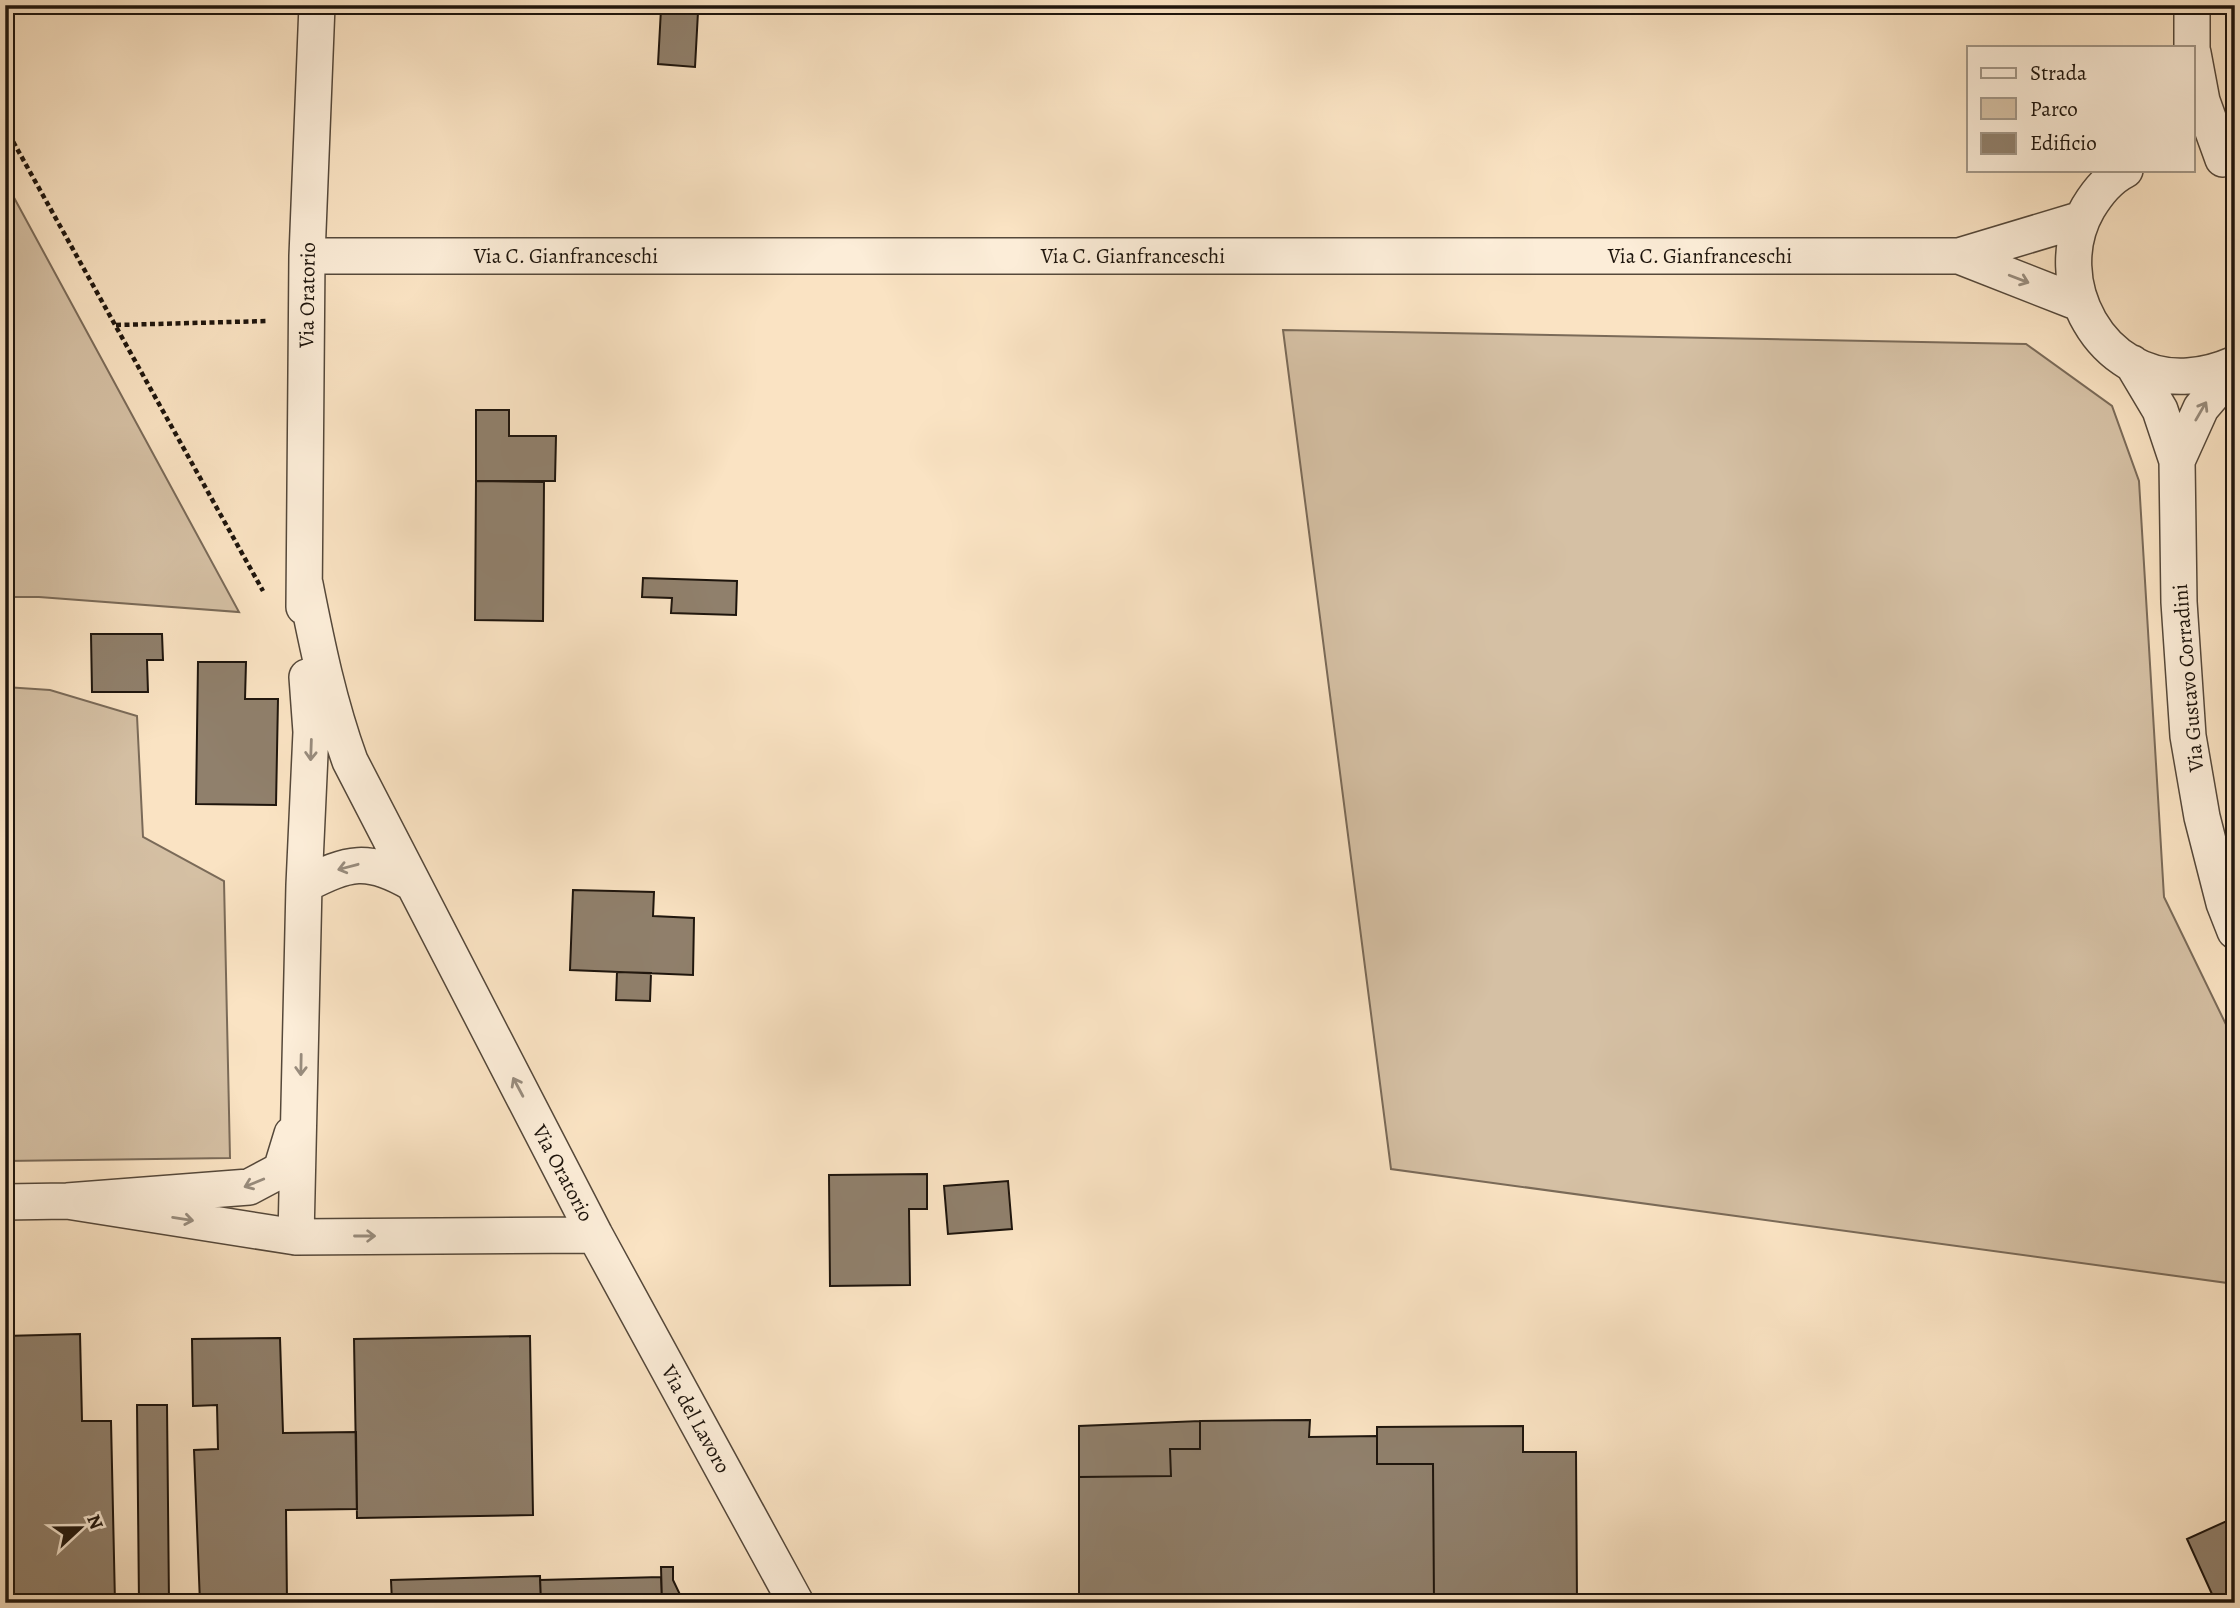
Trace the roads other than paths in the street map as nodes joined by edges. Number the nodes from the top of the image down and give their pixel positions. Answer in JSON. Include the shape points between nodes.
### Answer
{"nodes":[{"id":1,"x":317,"y":5,"type":"edge"},
{"id":2,"x":2192,"y":5,"type":"edge"},
{"id":3,"x":2191,"y":46,"type":"edge"},
{"id":4,"x":2194,"y":62,"type":"edge"},
{"id":5,"x":2217,"y":159,"type":"edge"},
{"id":6,"x":2123,"y":172,"type":"edge"},
{"id":7,"x":2082,"y":219,"type":"junction"},
{"id":8,"x":307,"y":256,"type":"junction"},
{"id":9,"x":1959,"y":256,"type":"junction"},
{"id":10,"x":2079,"y":303,"type":"junction"},
{"id":11,"x":2132,"y":363,"type":"junction"},
{"id":12,"x":2235,"y":366,"type":"edge"},
{"id":13,"x":2177,"y":461,"type":"junction"},
{"id":14,"x":304,"y":584,"type":"junction"},
{"id":15,"x":412,"y":883,"type":"junction"},
{"id":16,"x":304,"y":885,"type":"junction"},
{"id":17,"x":2235,"y":931,"type":"edge"},
{"id":18,"x":300,"y":1110,"type":"junction"},
{"id":19,"x":67,"y":1200,"type":"junction"},
{"id":20,"x":5,"y":1202,"type":"edge"},
{"id":21,"x":596,"y":1235,"type":"junction"},
{"id":22,"x":296,"y":1237,"type":"junction"},
{"id":23,"x":796,"y":1603,"type":"edge"}],
"edges":[{"from":1,"to":8,"type":"street","name":"Via Oratorio"},
{"from":2,"to":3,"type":"street"},
{"from":4,"to":5,"type":"street"},
{"from":6,"to":7,"type":"street","via":[[2097,194]]},
{"from":7,"to":9,"type":"street","name":"Via C. Gianfranceschi"},
{"from":7,"to":10,"type":"street","via":[[2074,246],[2073,275]]},
{"from":8,"to":9,"type":"street","name":"Via C. Gianfranceschi"},
{"from":8,"to":14,"type":"street","name":"Via Oratorio"},
{"from":9,"to":10,"type":"street","name":"Via C. Gianfranceschi","one_way":true},
{"from":10,"to":11,"type":"street","via":[[2091,327]]},
{"from":11,"to":12,"type":"street","via":[[2186,377]]},
{"from":11,"to":13,"type":"street","via":[[2160,410]]},
{"from":13,"to":12,"type":"street","one_way":true,"via":[[2200,408]]},
{"from":13,"to":17,"type":"street","name":"Via Gustavo Corradini","via":[[2179,603],[2188,736],[2203,817]]},
{"from":14,"to":15,"type":"street","name":"Via Oratorio","via":[[324,679],[346,750]]},
{"from":14,"to":16,"type":"street","name":"Via Oratorio","one_way":true,"via":[[311,732]]},
{"from":15,"to":16,"type":"street","one_way":true,"via":[[389,870],[359,864]]},
{"from":21,"to":15,"type":"street","name":"Via Oratorio","one_way":true},
{"from":16,"to":18,"type":"street","name":"Via Oratorio","one_way":true},
{"from":18,"to":19,"type":"street","name":"Via Oratorio","one_way":true,"via":[[281,1170],[249,1187]]},
{"from":18,"to":22,"type":"street","name":"Via Oratorio"},
{"from":19,"to":20,"type":"street","name":"Via Oratorio"},
{"from":19,"to":22,"type":"street","name":"Via Oratorio","one_way":true},
{"from":22,"to":21,"type":"street","name":"Via Oratorio","one_way":true},
{"from":21,"to":23,"type":"street","name":"Via del Lavoro"}]}
